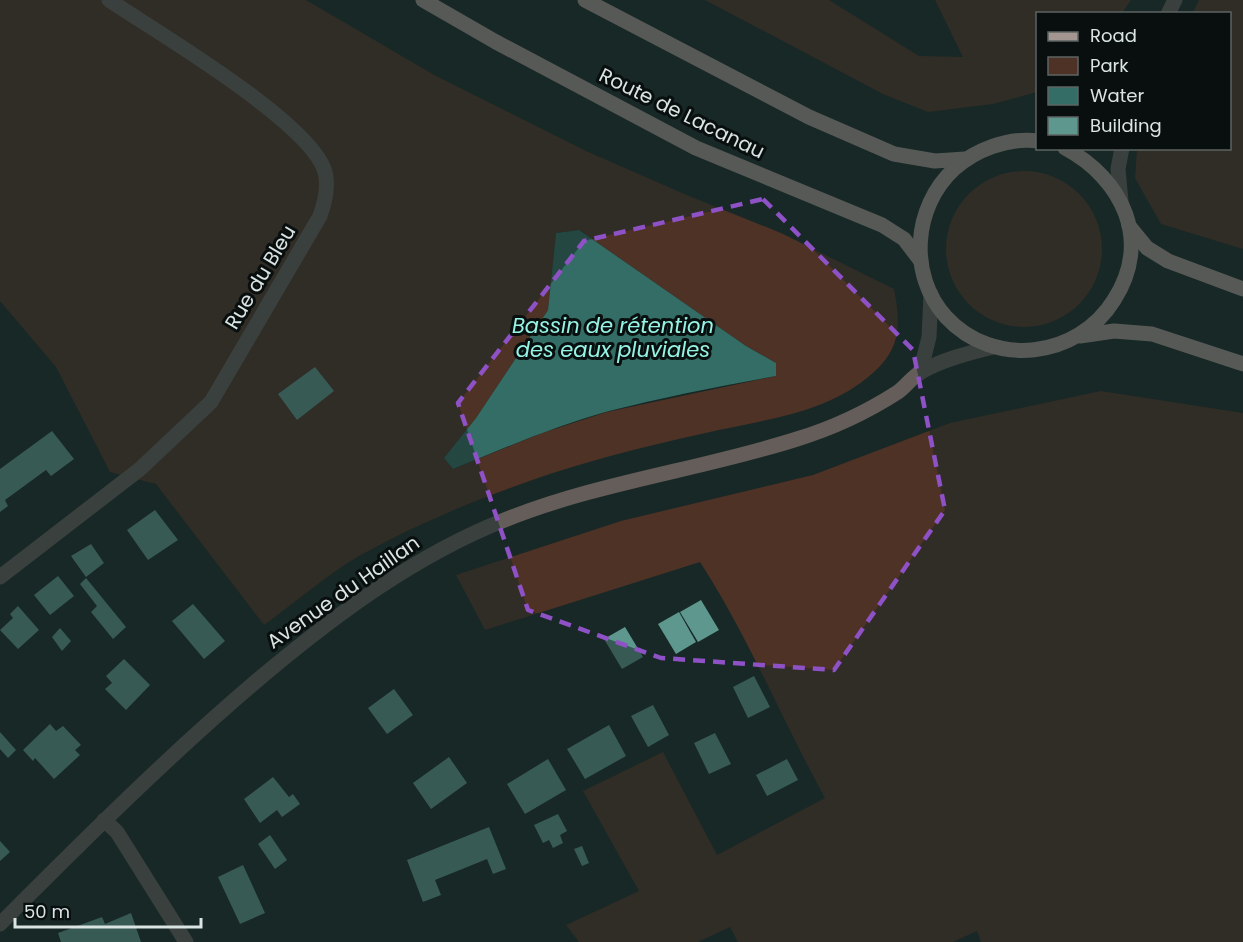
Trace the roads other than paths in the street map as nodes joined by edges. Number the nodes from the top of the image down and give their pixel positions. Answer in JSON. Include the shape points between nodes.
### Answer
{"nodes":[{"id":1,"x":109,"y":0,"type":"edge"},
{"id":2,"x":423,"y":0,"type":"edge"},
{"id":3,"x":585,"y":0,"type":"edge"},
{"id":4,"x":1036,"y":140,"type":"edge"},
{"id":5,"x":1069,"y":150,"type":"edge"},
{"id":6,"x":1122,"y":150,"type":"edge"},
{"id":7,"x":965,"y":159,"type":"junction"},
{"id":8,"x":1121,"y":201,"type":"junction"},
{"id":9,"x":1129,"y":226,"type":"junction"},
{"id":10,"x":920,"y":260,"type":"junction"},
{"id":11,"x":1243,"y":289,"type":"edge"},
{"id":12,"x":931,"y":294,"type":"junction"},
{"id":13,"x":1080,"y":336,"type":"junction"},
{"id":14,"x":993,"y":347,"type":"junction"},
{"id":15,"x":1243,"y":364,"type":"edge"},
{"id":16,"x":920,"y":373,"type":"junction"},
{"id":17,"x":0,"y":577,"type":"edge"},
{"id":18,"x":104,"y":820,"type":"junction"},
{"id":19,"x":0,"y":924,"type":"edge"},
{"id":20,"x":186,"y":942,"type":"edge"}],
"edges":[{"from":1,"to":17,"type":"street","name":"Rue du Bleu","via":[[285,120],[314,150],[325,171],[327,196],[312,231],[211,402],[140,469]]},
{"from":2,"to":10,"type":"main road","name":"Route de Lacanau","via":[[696,148],[882,225],[904,239]]},
{"from":3,"to":7,"type":"main road","via":[[809,117],[894,154],[935,161]]},
{"from":4,"to":7,"type":"main road","via":[[998,144]]},
{"from":5,"to":8,"type":"main road","via":[[1086,159],[1106,178]]},
{"from":6,"to":8,"type":"street","via":[[1118,168]]},
{"from":7,"to":10,"type":"main road","via":[[944,179],[928,203],[920,231]]},
{"from":8,"to":9,"type":"main road"},
{"from":9,"to":11,"type":"main road","via":[[1148,248],[1168,261]]},
{"from":9,"to":13,"type":"main road","via":[[1130,258],[1122,289],[1105,315]]},
{"from":10,"to":12,"type":"main road"},
{"from":12,"to":14,"type":"main road","via":[[946,317]]},
{"from":12,"to":16,"type":"street","via":[[929,337]]},
{"from":13,"to":14,"type":"main road","via":[[1053,348],[1022,352]]},
{"from":13,"to":15,"type":"main road","via":[[1114,331],[1152,334]]},
{"from":14,"to":16,"type":"street","name":"Avenue du Haillan"},
{"from":16,"to":18,"type":"street","name":"Avenue du Haillan","via":[[882,402],[842,423],[733,457],[559,500],[501,521],[414,563],[293,650],[203,726]]},
{"from":18,"to":19,"type":"street","name":"Avenue du Haillan"},
{"from":18,"to":20,"type":"street","via":[[117,832]]}]}
